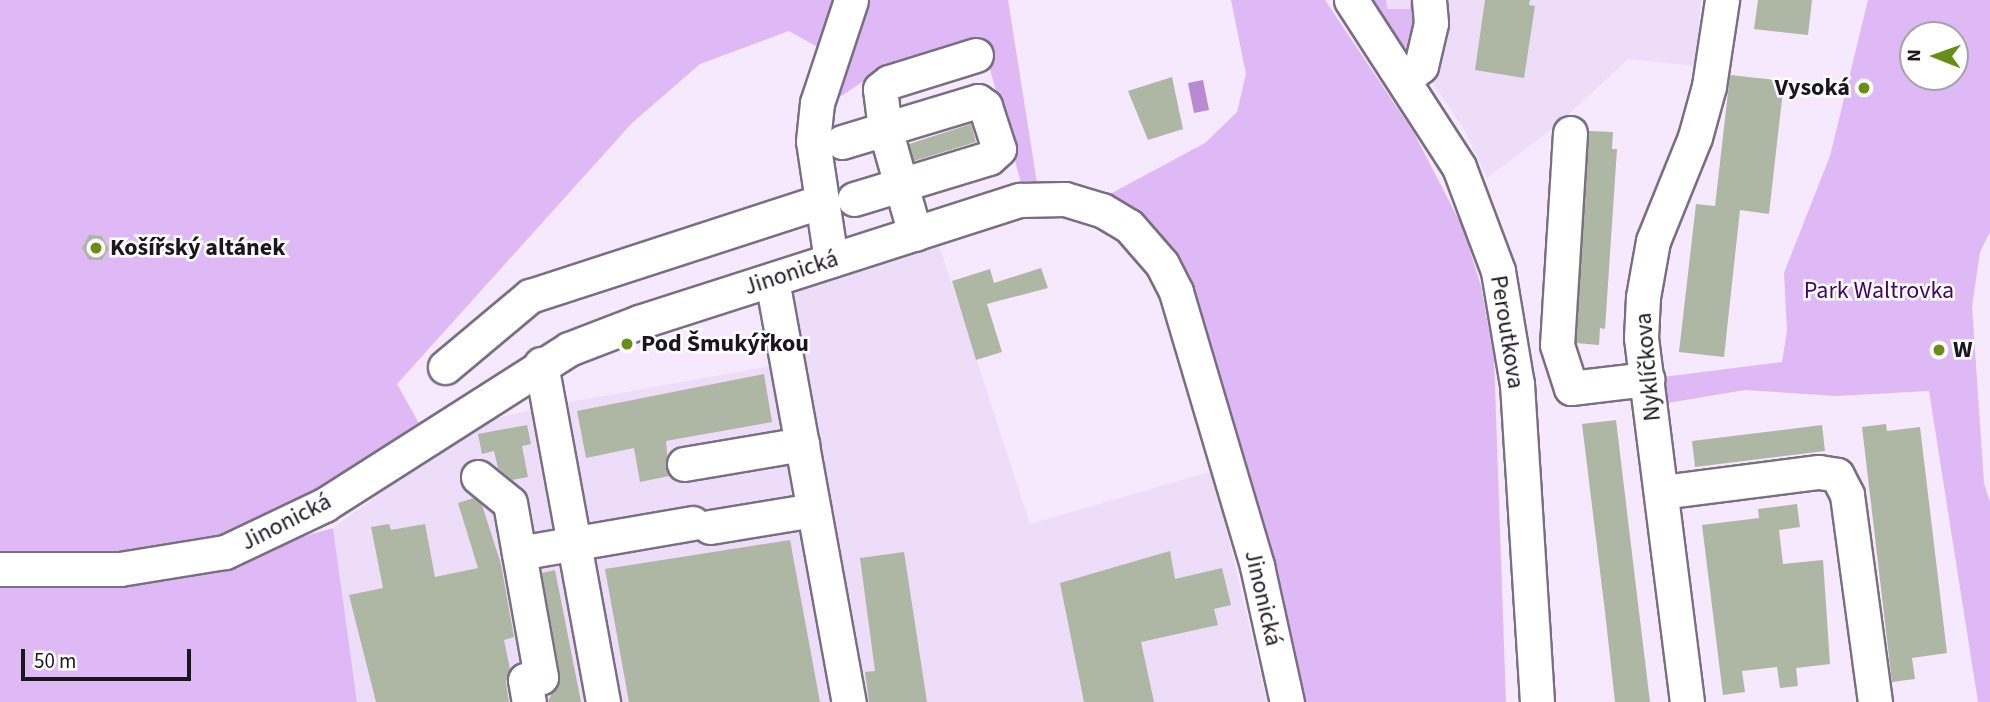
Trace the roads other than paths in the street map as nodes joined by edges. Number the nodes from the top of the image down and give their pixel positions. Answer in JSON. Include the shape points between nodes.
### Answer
{"nodes":[{"id":1,"x":851,"y":0,"type":"edge"},
{"id":2,"x":1351,"y":0,"type":"edge"},
{"id":3,"x":1429,"y":0,"type":"edge"},
{"id":4,"x":1722,"y":0,"type":"edge"},
{"id":5,"x":976,"y":55,"type":"dead end"},
{"id":6,"x":1405,"y":78,"type":"junction"},
{"id":7,"x":885,"y":129,"type":"junction"},
{"id":8,"x":1570,"y":133,"type":"dead end"},
{"id":9,"x":842,"y":142,"type":"dead end"},
{"id":10,"x":900,"y":184,"type":"junction"},
{"id":11,"x":854,"y":199,"type":"dead end"},
{"id":12,"x":819,"y":202,"type":"junction"},
{"id":13,"x":915,"y":234,"type":"junction"},
{"id":14,"x":831,"y":260,"type":"junction"},
{"id":15,"x":772,"y":280,"type":"junction"},
{"id":16,"x":541,"y":364,"type":"junction"},
{"id":17,"x":445,"y":368,"type":"dead end"},
{"id":18,"x":1647,"y":379,"type":"junction"},
{"id":19,"x":802,"y":444,"type":"junction"},
{"id":20,"x":684,"y":464,"type":"dead end"},
{"id":21,"x":478,"y":477,"type":"dead end"},
{"id":22,"x":1662,"y":492,"type":"junction"},
{"id":23,"x":814,"y":510,"type":"junction"},
{"id":24,"x":573,"y":543,"type":"junction"},
{"id":25,"x":519,"y":553,"type":"junction"},
{"id":26,"x":0,"y":569,"type":"edge"},
{"id":27,"x":529,"y":702,"type":"edge"},
{"id":28,"x":603,"y":702,"type":"edge"},
{"id":29,"x":849,"y":702,"type":"edge"},
{"id":30,"x":1287,"y":702,"type":"edge"},
{"id":31,"x":1537,"y":702,"type":"edge"},
{"id":32,"x":1687,"y":702,"type":"edge"},
{"id":33,"x":1875,"y":702,"type":"edge"}],
"edges":[{"from":1,"to":12,"type":"street","via":[[817,103],[813,141]]},
{"from":2,"to":6,"type":"street","name":"Peroutkova"},
{"from":3,"to":6,"type":"street","via":[[1431,23],[1421,66]]},
{"from":4,"to":18,"type":"street","name":"Nyklíčkova","via":[[1709,86],[1695,137],[1653,241],[1641,338]]},
{"from":5,"to":7,"type":"street","via":[[889,82],[880,89],[878,102]]},
{"from":6,"to":31,"type":"street","name":"Peroutkova","via":[[1471,194],[1508,313],[1517,384]]},
{"from":7,"to":9,"type":"street"},
{"from":7,"to":10,"type":"street"},
{"from":7,"to":10,"type":"street","via":[[978,101],[985,106],[999,149],[989,158]]},
{"from":8,"to":18,"type":"street","via":[[1557,345],[1571,388]]},
{"from":10,"to":11,"type":"street"},
{"from":10,"to":13,"type":"street"},
{"from":12,"to":14,"type":"street"},
{"from":12,"to":17,"type":"street","via":[[530,296]]},
{"from":13,"to":14,"type":"street","name":"Jinonická"},
{"from":13,"to":30,"type":"street","name":"Jinonická","via":[[1020,200],[1045,198],[1102,210],[1144,240],[1176,292],[1203,372],[1257,566]]},
{"from":14,"to":15,"type":"street","name":"Jinonická"},
{"from":15,"to":16,"type":"street","name":"Jinonická","via":[[639,322]]},
{"from":15,"to":19,"type":"street"},
{"from":16,"to":24,"type":"street"},
{"from":16,"to":26,"type":"street","name":"Jinonická","via":[[324,505],[226,552],[120,569]]},
{"from":18,"to":22,"type":"street","name":"Nyklíčkova"},
{"from":19,"to":20,"type":"street"},
{"from":19,"to":23,"type":"street"},
{"from":21,"to":25,"type":"street","via":[[510,503]]},
{"from":22,"to":32,"type":"street","name":"Nyklíčkova"},
{"from":22,"to":33,"type":"street","via":[[1819,472],[1837,475],[1847,495]]},
{"from":23,"to":24,"type":"street"},
{"from":23,"to":29,"type":"street"},
{"from":24,"to":25,"type":"street"},
{"from":24,"to":28,"type":"street"},
{"from":25,"to":27,"type":"street","via":[[541,677],[525,680]]}]}
